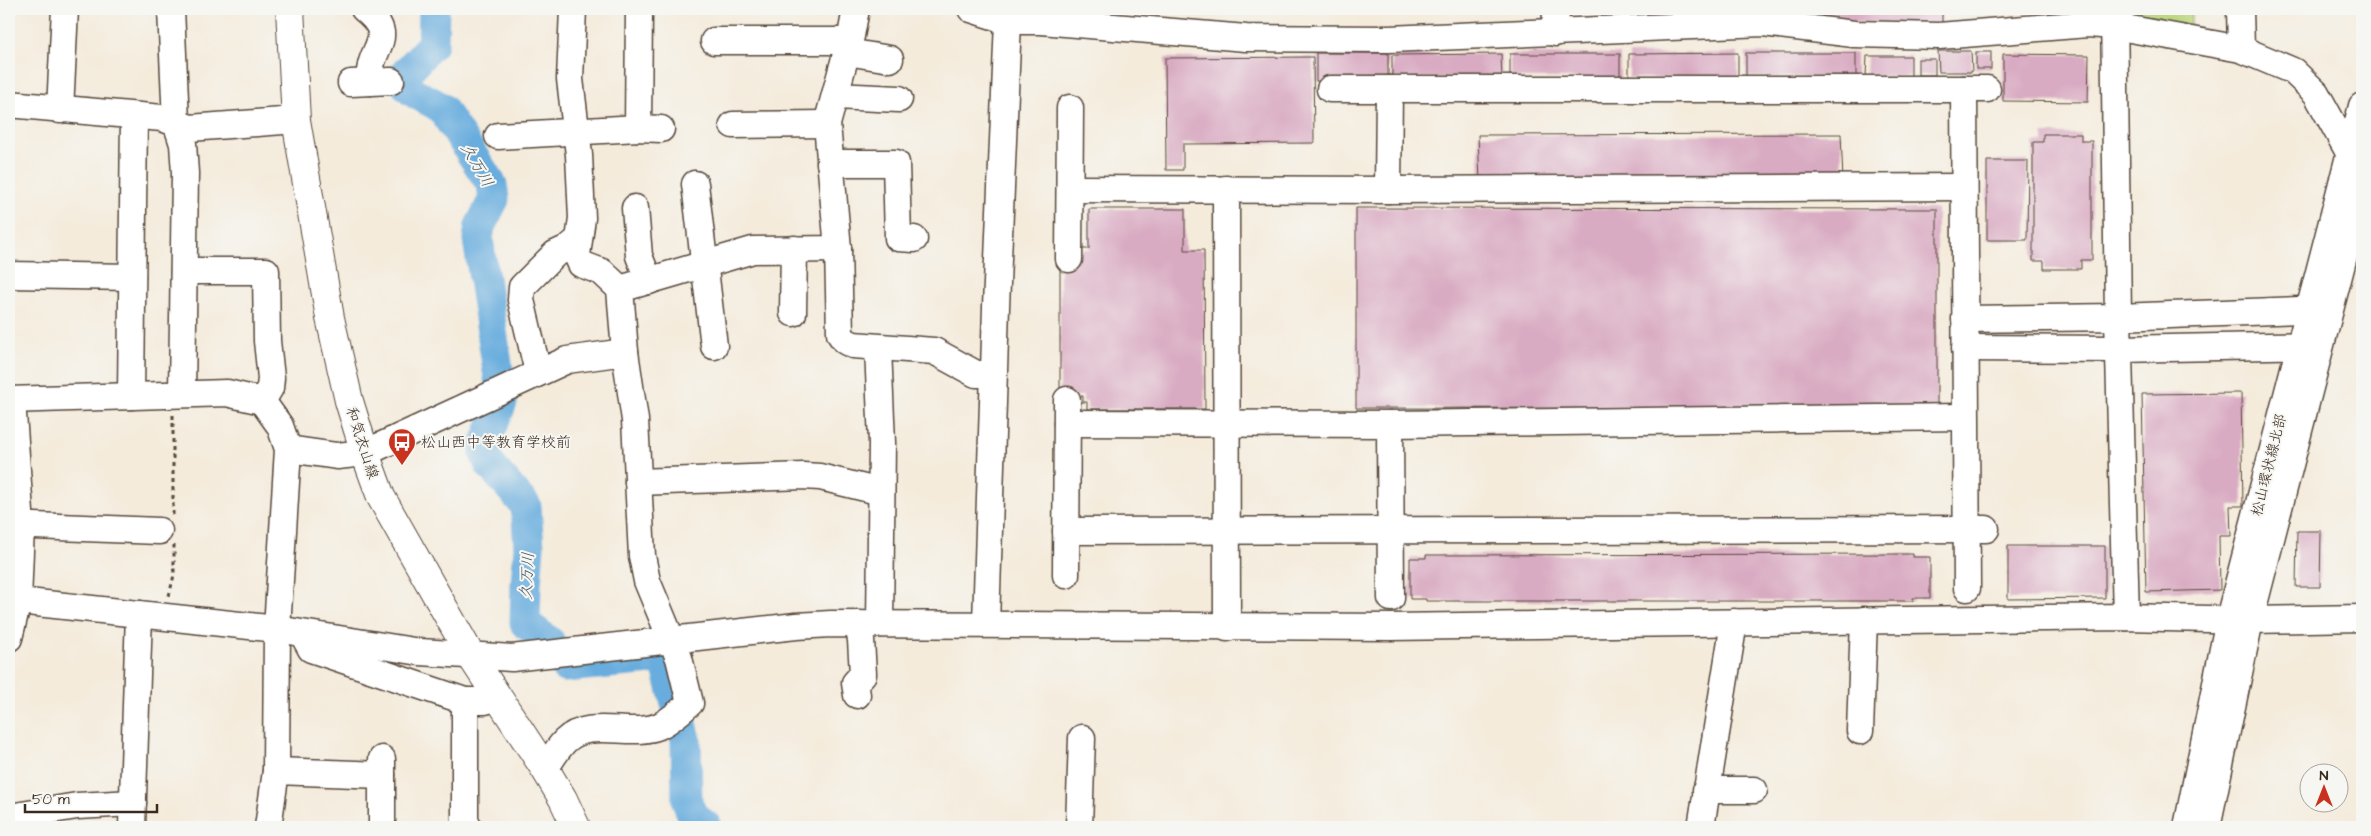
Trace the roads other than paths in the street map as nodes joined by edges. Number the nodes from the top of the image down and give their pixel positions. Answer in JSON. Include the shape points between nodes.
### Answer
{"nodes":[{"id":1,"x":65,"y":9,"type":"edge"},
{"id":2,"x":171,"y":9,"type":"edge"},
{"id":3,"x":294,"y":9,"type":"edge"},
{"id":4,"x":364,"y":9,"type":"edge"},
{"id":5,"x":573,"y":9,"type":"edge"},
{"id":6,"x":639,"y":9,"type":"edge"},
{"id":7,"x":856,"y":9,"type":"edge"},
{"id":8,"x":971,"y":9,"type":"edge"},
{"id":9,"x":2240,"y":9,"type":"edge"},
{"id":10,"x":1759,"y":16,"type":"edge"},
{"id":11,"x":2114,"y":17,"type":"edge"},
{"id":12,"x":1984,"y":20,"type":"edge"},
{"id":13,"x":1008,"y":21,"type":"junction"},
{"id":14,"x":1556,"y":21,"type":"edge"},
{"id":15,"x":714,"y":41,"type":"dead end"},
{"id":16,"x":848,"y":47,"type":"junction"},
{"id":17,"x":2241,"y":49,"type":"junction"},
{"id":18,"x":890,"y":59,"type":"dead end"},
{"id":19,"x":371,"y":82,"type":"dead end"},
{"id":20,"x":1330,"y":89,"type":"dead end"},
{"id":21,"x":1389,"y":89,"type":"junction"},
{"id":22,"x":835,"y":96,"type":"junction"},
{"id":23,"x":899,"y":99,"type":"dead end"},
{"id":24,"x":9,"y":104,"type":"edge"},
{"id":25,"x":2362,"y":106,"type":"edge"},
{"id":26,"x":1070,"y":108,"type":"dead end"},
{"id":27,"x":60,"y":110,"type":"junction"},
{"id":28,"x":134,"y":116,"type":"junction"},
{"id":29,"x":296,"y":120,"type":"junction"},
{"id":30,"x":176,"y":122,"type":"junction"},
{"id":31,"x":826,"y":124,"type":"junction"},
{"id":32,"x":733,"y":125,"type":"dead end"},
{"id":33,"x":576,"y":131,"type":"junction"},
{"id":34,"x":498,"y":136,"type":"dead end"},
{"id":35,"x":2350,"y":152,"type":"junction"},
{"id":36,"x":830,"y":163,"type":"junction"},
{"id":37,"x":2362,"y":176,"type":"edge"},
{"id":38,"x":695,"y":184,"type":"dead end"},
{"id":39,"x":2362,"y":186,"type":"edge"},
{"id":40,"x":1963,"y":187,"type":"junction"},
{"id":41,"x":1070,"y":189,"type":"junction"},
{"id":42,"x":1226,"y":189,"type":"junction"},
{"id":43,"x":1388,"y":190,"type":"junction"},
{"id":44,"x":635,"y":208,"type":"dead end"},
{"id":45,"x":914,"y":239,"type":"dead end"},
{"id":46,"x":578,"y":240,"type":"junction"},
{"id":47,"x":838,"y":249,"type":"junction"},
{"id":48,"x":794,"y":250,"type":"junction"},
{"id":49,"x":1069,"y":259,"type":"dead end"},
{"id":50,"x":703,"y":265,"type":"junction"},
{"id":51,"x":184,"y":271,"type":"junction"},
{"id":52,"x":9,"y":275,"type":"edge"},
{"id":53,"x":132,"y":276,"type":"junction"},
{"id":54,"x":649,"y":281,"type":"junction"},
{"id":55,"x":620,"y":290,"type":"junction"},
{"id":56,"x":2320,"y":309,"type":"junction"},
{"id":57,"x":793,"y":313,"type":"dead end"},
{"id":58,"x":2118,"y":317,"type":"junction"},
{"id":59,"x":1965,"y":319,"type":"junction"},
{"id":60,"x":2311,"y":345,"type":"junction"},
{"id":61,"x":714,"y":346,"type":"dead end"},
{"id":62,"x":878,"y":348,"type":"junction"},
{"id":63,"x":1965,"y":348,"type":"junction"},
{"id":64,"x":2119,"y":349,"type":"junction"},
{"id":65,"x":625,"y":352,"type":"junction"},
{"id":66,"x":538,"y":372,"type":"junction"},
{"id":67,"x":994,"y":374,"type":"junction"},
{"id":68,"x":177,"y":394,"type":"junction"},
{"id":69,"x":131,"y":396,"type":"junction"},
{"id":70,"x":10,"y":400,"type":"edge"},
{"id":71,"x":262,"y":401,"type":"junction"},
{"id":72,"x":1965,"y":417,"type":"junction"},
{"id":73,"x":1226,"y":424,"type":"junction"},
{"id":74,"x":1390,"y":424,"type":"junction"},
{"id":75,"x":288,"y":449,"type":"junction"},
{"id":76,"x":365,"y":453,"type":"junction"},
{"id":77,"x":638,"y":482,"type":"junction"},
{"id":78,"x":881,"y":492,"type":"junction"},
{"id":79,"x":15,"y":526,"type":"edge"},
{"id":80,"x":169,"y":529,"type":"road end"},
{"id":81,"x":1390,"y":529,"type":"junction"},
{"id":82,"x":1977,"y":529,"type":"junction"},
{"id":83,"x":1228,"y":530,"type":"junction"},
{"id":84,"x":1066,"y":531,"type":"junction"},
{"id":85,"x":1066,"y":575,"type":"dead end"},
{"id":86,"x":1967,"y":588,"type":"dead end"},
{"id":87,"x":1391,"y":598,"type":"dead end"},
{"id":88,"x":14,"y":600,"type":"edge"},
{"id":89,"x":139,"y":614,"type":"junction"},
{"id":90,"x":2126,"y":617,"type":"junction"},
{"id":91,"x":2362,"y":618,"type":"edge"},
{"id":92,"x":1864,"y":620,"type":"junction"},
{"id":93,"x":2240,"y":620,"type":"junction"},
{"id":94,"x":1734,"y":622,"type":"junction"},
{"id":95,"x":869,"y":624,"type":"junction"},
{"id":96,"x":986,"y":624,"type":"junction"},
{"id":97,"x":1227,"y":628,"type":"junction"},
{"id":98,"x":277,"y":629,"type":"junction"},
{"id":99,"x":306,"y":634,"type":"junction"},
{"id":100,"x":9,"y":638,"type":"edge"},
{"id":101,"x":672,"y":640,"type":"junction"},
{"id":102,"x":471,"y":656,"type":"junction"},
{"id":103,"x":857,"y":695,"type":"dead end"},
{"id":104,"x":497,"y":696,"type":"junction"},
{"id":105,"x":466,"y":701,"type":"junction"},
{"id":106,"x":1860,"y":731,"type":"dead end"},
{"id":107,"x":1082,"y":738,"type":"dead end"},
{"id":108,"x":545,"y":769,"type":"junction"},
{"id":109,"x":276,"y":771,"type":"junction"},
{"id":110,"x":1706,"y":790,"type":"junction"},
{"id":111,"x":1754,"y":790,"type":"dead end"},
{"id":112,"x":133,"y":815,"type":"edge"},
{"id":113,"x":9,"y":817,"type":"edge"},
{"id":114,"x":268,"y":827,"type":"edge"},
{"id":115,"x":382,"y":827,"type":"edge"},
{"id":116,"x":468,"y":827,"type":"edge"},
{"id":117,"x":576,"y":827,"type":"edge"},
{"id":118,"x":1079,"y":827,"type":"edge"},
{"id":119,"x":1701,"y":827,"type":"edge"},
{"id":120,"x":2187,"y":827,"type":"edge"},
{"id":121,"x":2207,"y":827,"type":"edge"}],
"edges":[{"from":1,"to":27,"type":"street"},
{"from":2,"to":30,"type":"street"},
{"from":3,"to":29,"type":"main road","name":"和気衣山線"},
{"from":4,"to":19,"type":"street","via":[[382,30],[381,44],[369,70]]},
{"from":5,"to":33,"type":"street","via":[[570,79]]},
{"from":6,"to":33,"type":"street","via":[[649,129]]},
{"from":7,"to":16,"type":"street"},
{"from":8,"to":13,"type":"street"},
{"from":9,"to":17,"type":"street"},
{"from":10,"to":12,"type":"street","via":[[1854,34],[1939,36]]},
{"from":10,"to":14,"type":"street"},
{"from":11,"to":12,"type":"street","via":[[2088,24]]},
{"from":11,"to":17,"type":"street"},
{"from":11,"to":58,"type":"street"},
{"from":13,"to":14,"type":"street","via":[[1246,38],[1389,39]]},
{"from":13,"to":67,"type":"street"},
{"from":15,"to":16,"type":"street"},
{"from":16,"to":18,"type":"street"},
{"from":16,"to":22,"type":"street"},
{"from":17,"to":35,"type":"street","via":[[2293,71],[2316,93]]},
{"from":20,"to":21,"type":"street"},
{"from":21,"to":40,"type":"street","via":[[1975,89]]},
{"from":21,"to":43,"type":"street"},
{"from":22,"to":23,"type":"street"},
{"from":22,"to":31,"type":"street"},
{"from":24,"to":27,"type":"street"},
{"from":25,"to":35,"type":"street","name":"松山環状線北部"},
{"from":26,"to":41,"type":"street"},
{"from":27,"to":28,"type":"street"},
{"from":28,"to":30,"type":"street"},
{"from":28,"to":53,"type":"street"},
{"from":29,"to":30,"type":"street","via":[[207,128],[190,128]]},
{"from":29,"to":76,"type":"main road","name":"和気衣山線","via":[[330,318],[348,400]]},
{"from":30,"to":51,"type":"street","via":[[183,144],[185,173]]},
{"from":31,"to":32,"type":"street"},
{"from":31,"to":36,"type":"street"},
{"from":33,"to":34,"type":"street"},
{"from":33,"to":46,"type":"street","via":[[582,200]]},
{"from":35,"to":37,"type":"street"},
{"from":35,"to":56,"type":"street","name":"松山環状線北部"},
{"from":36,"to":45,"type":"street","via":[[896,162],[898,238]]},
{"from":36,"to":47,"type":"street"},
{"from":38,"to":50,"type":"street"},
{"from":39,"to":56,"type":"street","name":"松山環状線北部"},
{"from":40,"to":43,"type":"street"},
{"from":40,"to":59,"type":"street"},
{"from":41,"to":42,"type":"street"},
{"from":41,"to":49,"type":"street"},
{"from":42,"to":43,"type":"street"},
{"from":42,"to":73,"type":"street"},
{"from":44,"to":54,"type":"street","via":[[639,256]]},
{"from":46,"to":55,"type":"street","via":[[577,255],[581,264],[602,272]]},
{"from":46,"to":66,"type":"street","via":[[555,254],[522,286],[521,300]]},
{"from":47,"to":48,"type":"street"},
{"from":47,"to":62,"type":"street","via":[[840,334],[853,345]]},
{"from":48,"to":50,"type":"street","via":[[754,250]]},
{"from":48,"to":57,"type":"street"},
{"from":50,"to":54,"type":"street"},
{"from":50,"to":61,"type":"street"},
{"from":51,"to":68,"type":"street"},
{"from":51,"to":71,"type":"street","via":[[266,271],[271,378],[270,388]]},
{"from":52,"to":53,"type":"street"},
{"from":53,"to":69,"type":"street"},
{"from":54,"to":55,"type":"street"},
{"from":55,"to":65,"type":"street"},
{"from":56,"to":58,"type":"street"},
{"from":56,"to":60,"type":"street","name":"松山環状線北部"},
{"from":58,"to":59,"type":"street"},
{"from":58,"to":64,"type":"street"},
{"from":59,"to":63,"type":"street"},
{"from":60,"to":64,"type":"street"},
{"from":60,"to":93,"type":"street","name":"松山環状線北部"},
{"from":62,"to":67,"type":"street","via":[[934,351],[976,374]]},
{"from":62,"to":78,"type":"street"},
{"from":63,"to":64,"type":"street"},
{"from":63,"to":72,"type":"street"},
{"from":64,"to":90,"type":"street"},
{"from":65,"to":66,"type":"street","via":[[567,360]]},
{"from":65,"to":77,"type":"street","via":[[635,420]]},
{"from":66,"to":76,"type":"street"},
{"from":67,"to":96,"type":"street"},
{"from":68,"to":69,"type":"street"},
{"from":68,"to":71,"type":"street","via":[[227,393]]},
{"from":69,"to":70,"type":"street"},
{"from":70,"to":79,"type":"street"},
{"from":71,"to":75,"type":"street","via":[[280,426]]},
{"from":72,"to":74,"type":"street"},
{"from":72,"to":82,"type":"street"},
{"from":73,"to":74,"type":"street"},
{"from":73,"to":83,"type":"street"},
{"from":73,"to":84,"type":"street","via":[[1067,412]]},
{"from":74,"to":81,"type":"street"},
{"from":75,"to":76,"type":"street","via":[[338,456]]},
{"from":75,"to":98,"type":"street"},
{"from":76,"to":102,"type":"main road","name":"和気衣山線","via":[[381,497]]},
{"from":77,"to":78,"type":"street","via":[[803,476]]},
{"from":77,"to":101,"type":"street","via":[[642,556],[647,581]]},
{"from":78,"to":95,"type":"street"},
{"from":79,"to":80,"type":"street"},
{"from":79,"to":88,"type":"street"},
{"from":81,"to":82,"type":"street"},
{"from":81,"to":83,"type":"street"},
{"from":81,"to":87,"type":"street"},
{"from":82,"to":86,"type":"street"},
{"from":83,"to":84,"type":"street"},
{"from":83,"to":97,"type":"street"},
{"from":84,"to":85,"type":"street"},
{"from":88,"to":89,"type":"street"},
{"from":88,"to":100,"type":"street"},
{"from":89,"to":98,"type":"street"},
{"from":89,"to":112,"type":"street"},
{"from":90,"to":92,"type":"street"},
{"from":90,"to":93,"type":"street"},
{"from":91,"to":93,"type":"street"},
{"from":92,"to":94,"type":"street"},
{"from":92,"to":106,"type":"street"},
{"from":93,"to":120,"type":"street","name":"松山環状線北部"},
{"from":93,"to":121,"type":"street","name":"松山環状線北部"},
{"from":94,"to":97,"type":"street"},
{"from":94,"to":110,"type":"street"},
{"from":95,"to":96,"type":"street"},
{"from":95,"to":101,"type":"street","via":[[796,626]]},
{"from":95,"to":103,"type":"street","via":[[861,640],[863,674],[856,683]]},
{"from":96,"to":97,"type":"street"},
{"from":98,"to":99,"type":"street"},
{"from":98,"to":109,"type":"street"},
{"from":99,"to":102,"type":"street","via":[[420,652]]},
{"from":99,"to":105,"type":"street","via":[[310,649]]},
{"from":101,"to":102,"type":"street","via":[[512,658]]},
{"from":101,"to":108,"type":"street","via":[[690,704],[659,726],[636,731],[603,729],[582,732],[566,740]]},
{"from":102,"to":104,"type":"main road","name":"和気衣山線"},
{"from":104,"to":105,"type":"street","via":[[485,701]]},
{"from":104,"to":108,"type":"main road","name":"和気衣山線"},
{"from":105,"to":116,"type":"street"},
{"from":107,"to":118,"type":"street"},
{"from":108,"to":117,"type":"main road","name":"和気衣山線"},
{"from":109,"to":114,"type":"street"},
{"from":109,"to":115,"type":"street","via":[[382,767]]},
{"from":110,"to":111,"type":"street"},
{"from":110,"to":119,"type":"street"},
{"from":112,"to":113,"type":"street","via":[[77,806]]}]}
